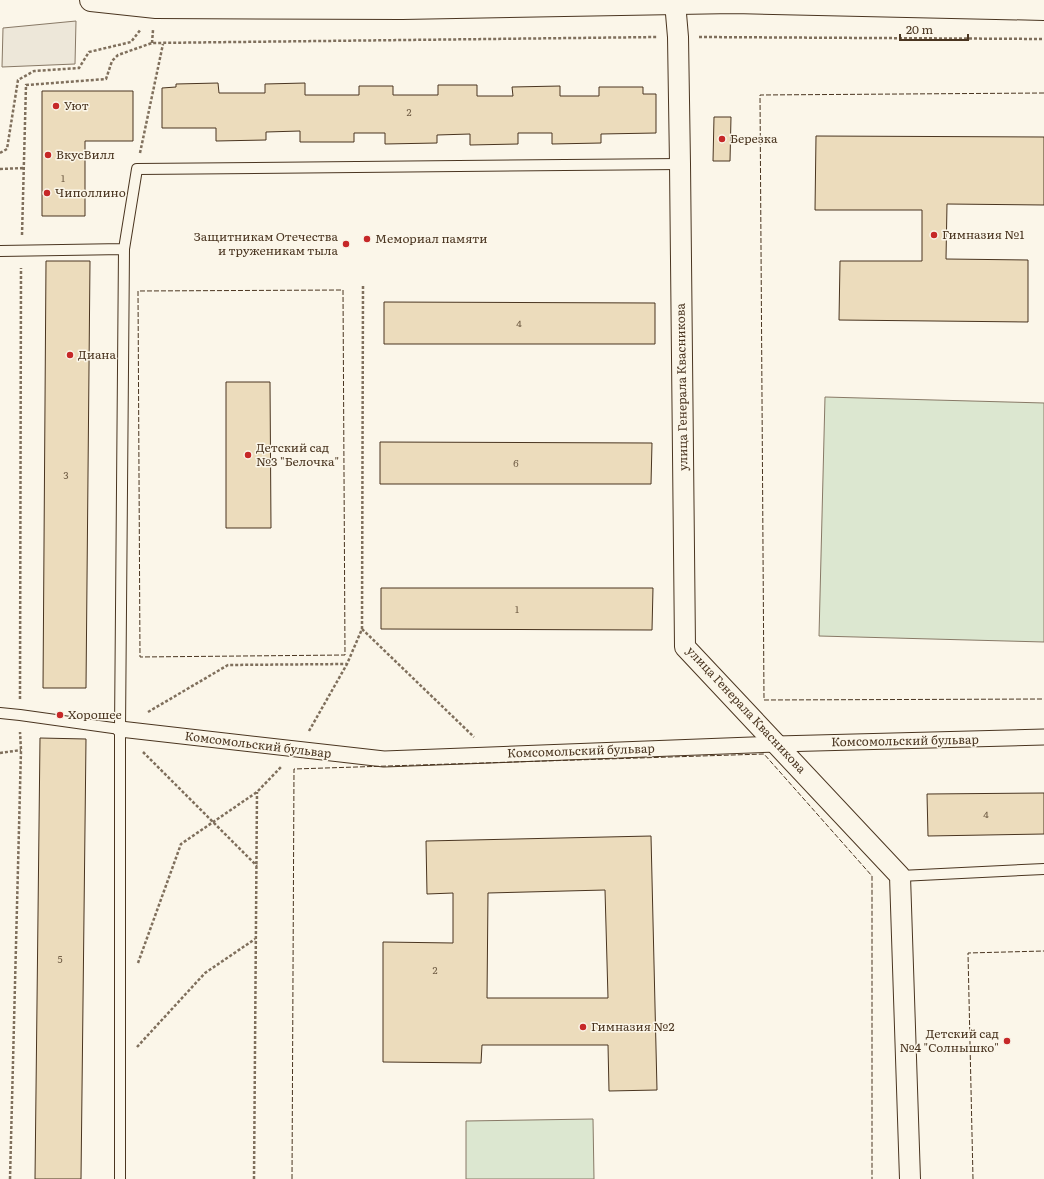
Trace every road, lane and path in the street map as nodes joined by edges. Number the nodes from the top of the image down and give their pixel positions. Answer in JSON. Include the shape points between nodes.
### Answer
{"nodes":[{"id":1,"x":90,"y":0,"type":"edge"},
{"id":2,"x":734,"y":1,"type":"edge"},
{"id":3,"x":675,"y":2,"type":"junction"},
{"id":4,"x":149,"y":3,"type":"edge"},
{"id":5,"x":402,"y":4,"type":"edge"},
{"id":6,"x":1044,"y":9,"type":"edge"},
{"id":7,"x":678,"y":37,"type":"junction"},
{"id":8,"x":1044,"y":39,"type":"edge"},
{"id":9,"x":163,"y":44,"type":"junction"},
{"id":10,"x":0,"y":153,"type":"edge"},
{"id":11,"x":680,"y":164,"type":"junction"},
{"id":12,"x":24,"y":168,"type":"junction"},
{"id":13,"x":0,"y":169,"type":"edge"},
{"id":14,"x":137,"y":169,"type":"junction"},
{"id":15,"x":124,"y":249,"type":"junction"},
{"id":16,"x":21,"y":250,"type":"junction"},
{"id":17,"x":0,"y":251,"type":"edge"},
{"id":18,"x":363,"y":286,"type":"dead end"},
{"id":19,"x":362,"y":629,"type":"junction"},
{"id":20,"x":347,"y":664,"type":"junction"},
{"id":21,"x":0,"y":713,"type":"edge"},
{"id":22,"x":20,"y":715,"type":"junction"},
{"id":23,"x":120,"y":729,"type":"junction"},
{"id":24,"x":1044,"y":737,"type":"edge"},
{"id":25,"x":777,"y":744,"type":"junction"},
{"id":26,"x":299,"y":749,"type":"junction"},
{"id":27,"x":21,"y":750,"type":"junction"},
{"id":28,"x":0,"y":753,"type":"edge"},
{"id":29,"x":492,"y":754,"type":"junction"},
{"id":30,"x":257,"y":792,"type":"junction"},
{"id":31,"x":212,"y":822,"type":"junction"},
{"id":32,"x":256,"y":866,"type":"junction"},
{"id":33,"x":1044,"y":869,"type":"edge"},
{"id":34,"x":900,"y":876,"type":"junction"},
{"id":35,"x":256,"y":939,"type":"junction"},
{"id":36,"x":136,"y":970,"type":"dead end"},
{"id":37,"x":132,"y":1052,"type":"dead end"},
{"id":38,"x":10,"y":1179,"type":"edge"},
{"id":39,"x":120,"y":1179,"type":"edge"},
{"id":40,"x":254,"y":1179,"type":"edge"},
{"id":41,"x":910,"y":1179,"type":"edge"}],
"edges":[{"from":1,"to":4,"type":"street"},
{"from":2,"to":3,"type":"street"},
{"from":2,"to":6,"type":"street"},
{"from":3,"to":5,"type":"street"},
{"from":3,"to":7,"type":"street","name":"улица Генерала Квасникова"},
{"from":4,"to":5,"type":"street"},
{"from":4,"to":10,"type":"path","via":[[131,42],[89,52],[79,68],[34,71],[18,80],[7,149]]},
{"from":7,"to":8,"type":"path"},
{"from":7,"to":9,"type":"path"},
{"from":7,"to":11,"type":"street","name":"улица Генерала Квасникова"},
{"from":9,"to":12,"type":"path","via":[[152,43],[118,55],[112,61],[106,79],[26,85]]},
{"from":9,"to":14,"type":"path"},
{"from":11,"to":14,"type":"lane"},
{"from":11,"to":25,"type":"street","name":"улица Генерала Квасникова","via":[[685,647]]},
{"from":12,"to":13,"type":"path"},
{"from":12,"to":16,"type":"path"},
{"from":14,"to":15,"type":"lane"},
{"from":15,"to":16,"type":"lane"},
{"from":15,"to":23,"type":"lane"},
{"from":16,"to":17,"type":"lane"},
{"from":16,"to":22,"type":"path"},
{"from":18,"to":19,"type":"path"},
{"from":19,"to":20,"type":"path"},
{"from":19,"to":29,"type":"path"},
{"from":20,"to":23,"type":"path","via":[[228,665]]},
{"from":20,"to":26,"type":"path"},
{"from":21,"to":22,"type":"lane"},
{"from":22,"to":23,"type":"lane"},
{"from":22,"to":27,"type":"path"},
{"from":23,"to":26,"type":"street","name":"Комсомольский бульвар"},
{"from":23,"to":31,"type":"path"},
{"from":23,"to":39,"type":"lane"},
{"from":24,"to":25,"type":"street","name":"Комсомольский бульвар"},
{"from":25,"to":29,"type":"street","name":"Комсомольский бульвар"},
{"from":25,"to":34,"type":"street","name":"улица Генерала Квасникова"},
{"from":26,"to":29,"type":"street","name":"Комсомольский бульвар","via":[[384,759]]},
{"from":26,"to":30,"type":"path"},
{"from":27,"to":28,"type":"path"},
{"from":27,"to":38,"type":"path"},
{"from":30,"to":31,"type":"path"},
{"from":30,"to":32,"type":"path"},
{"from":31,"to":32,"type":"path"},
{"from":31,"to":36,"type":"path","via":[[181,844]]},
{"from":32,"to":35,"type":"path"},
{"from":33,"to":34,"type":"lane"},
{"from":34,"to":41,"type":"street"},
{"from":35,"to":37,"type":"path","via":[[205,973]]},
{"from":35,"to":40,"type":"path"}]}
